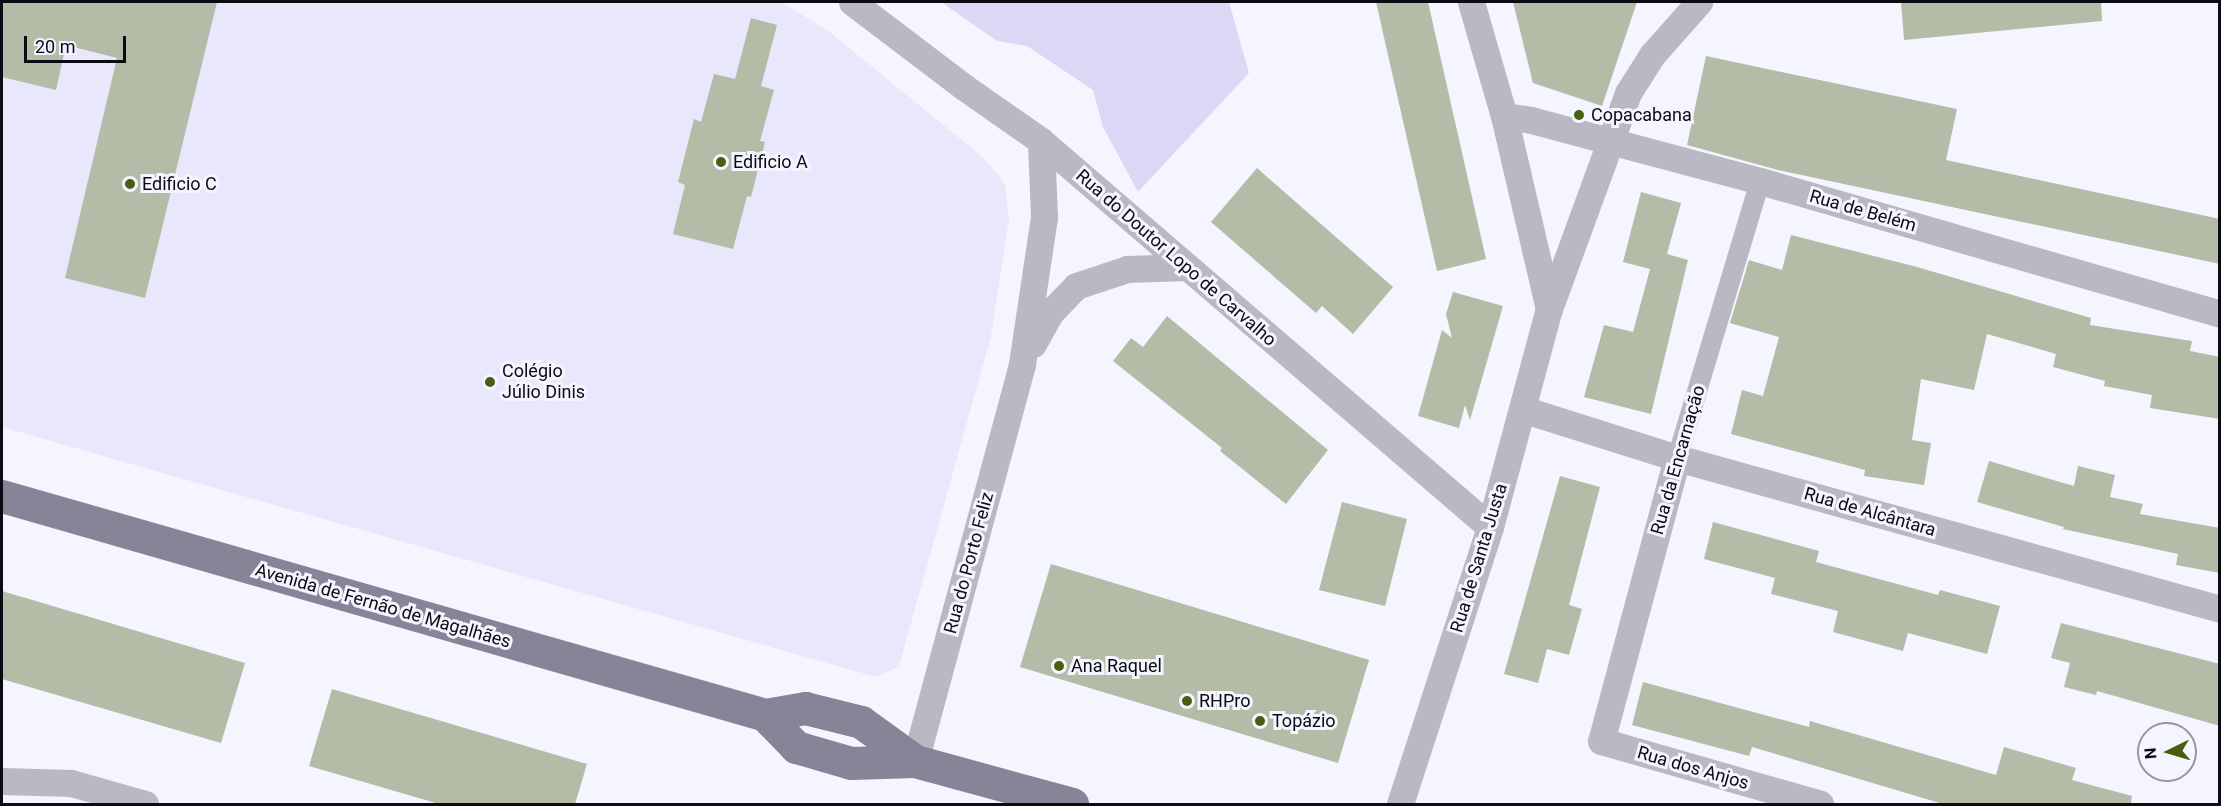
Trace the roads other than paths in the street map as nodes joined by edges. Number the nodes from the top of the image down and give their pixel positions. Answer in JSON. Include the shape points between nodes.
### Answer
{"nodes":[{"id":1,"x":852,"y":2,"type":"edge"},
{"id":2,"x":1471,"y":2,"type":"edge"},
{"id":3,"x":1699,"y":2,"type":"edge"},
{"id":4,"x":1504,"y":116,"type":"junction"},
{"id":5,"x":1611,"y":140,"type":"junction"},
{"id":6,"x":1041,"y":141,"type":"junction"},
{"id":7,"x":1760,"y":181,"type":"junction"},
{"id":8,"x":1187,"y":267,"type":"junction"},
{"id":9,"x":1550,"y":309,"type":"junction"},
{"id":10,"x":2220,"y":314,"type":"edge"},
{"id":11,"x":1022,"y":364,"type":"junction"},
{"id":12,"x":1522,"y":409,"type":"junction"},
{"id":13,"x":1677,"y":458,"type":"junction"},
{"id":14,"x":2,"y":496,"type":"edge"},
{"id":15,"x":1490,"y":527,"type":"junction"},
{"id":16,"x":2220,"y":609,"type":"edge"},
{"id":17,"x":1601,"y":741,"type":"joint"},
{"id":18,"x":915,"y":761,"type":"junction"},
{"id":19,"x":2,"y":781,"type":"edge"},
{"id":20,"x":145,"y":804,"type":"edge"},
{"id":21,"x":1072,"y":804,"type":"edge"},
{"id":22,"x":1400,"y":804,"type":"edge"},
{"id":23,"x":1820,"y":804,"type":"edge"}],
"edges":[{"from":1,"to":6,"type":"street","name":"Rua do Doutor Lopo de Carvalho"},
{"from":2,"to":4,"type":"street","name":"Rua de Santa Justa"},
{"from":3,"to":5,"type":"street","name":"Rua de Santa Justa","via":[[1652,55],[1628,93]]},
{"from":4,"to":5,"type":"street","name":"Rua de Belém"},
{"from":4,"to":9,"type":"street","name":"Rua de Santa Justa"},
{"from":5,"to":7,"type":"street","name":"Rua de Belém"},
{"from":5,"to":9,"type":"street","name":"Rua de Santa Justa"},
{"from":6,"to":8,"type":"street","name":"Rua do Doutor Lopo de Carvalho"},
{"from":6,"to":11,"type":"street","name":"Rua do Porto Feliz","via":[[1044,217]]},
{"from":7,"to":10,"type":"street","name":"Rua de Belém"},
{"from":7,"to":13,"type":"street","name":"Rua da Encarnação"},
{"from":8,"to":11,"type":"street","name":"Rua do Porto Feliz","via":[[1127,269],[1076,286],[1050,313]]},
{"from":8,"to":15,"type":"street","name":"Rua do Doutor Lopo de Carvalho"},
{"from":9,"to":12,"type":"street","name":"Rua de Santa Justa"},
{"from":11,"to":18,"type":"street","name":"Rua do Porto Feliz"},
{"from":12,"to":13,"type":"street","name":"Rua de Alcântara"},
{"from":12,"to":15,"type":"street","name":"Rua de Santa Justa"},
{"from":13,"to":16,"type":"street","name":"Rua de Alcântara"},
{"from":13,"to":17,"type":"street","name":"Rua da Encarnação"},
{"from":14,"to":18,"type":"main road","name":"Avenida de Fernão de Magalhães","via":[[765,715],[796,747],[851,763]]},
{"from":15,"to":22,"type":"street","name":"Rua de Santa Justa"},
{"from":17,"to":23,"type":"street","name":"Rua dos Anjos"},
{"from":18,"to":21,"type":"main road","name":"Avenida de Fernão de Magalhães"},
{"from":19,"to":20,"type":"street","via":[[71,783]]}]}
